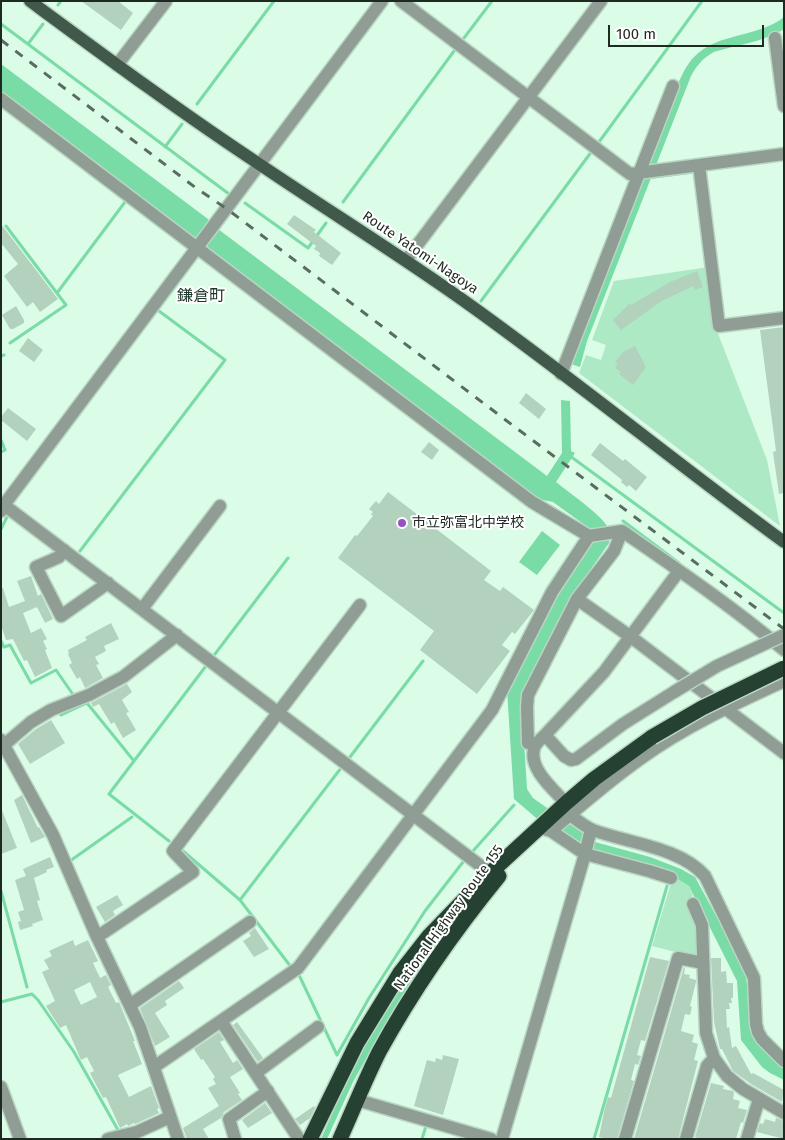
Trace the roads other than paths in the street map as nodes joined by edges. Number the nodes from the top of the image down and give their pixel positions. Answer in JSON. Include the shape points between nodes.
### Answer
{"nodes":[{"id":1,"x":166,"y":1,"type":"edge"},
{"id":2,"x":382,"y":1,"type":"edge"},
{"id":3,"x":401,"y":1,"type":"edge"},
{"id":4,"x":601,"y":1,"type":"edge"},
{"id":5,"x":31,"y":2,"type":"edge"},
{"id":6,"x":775,"y":38,"type":"dead end"},
{"id":7,"x":117,"y":65,"type":"junction"},
{"id":8,"x":673,"y":86,"type":"dead end"},
{"id":9,"x":527,"y":97,"type":"junction"},
{"id":10,"x":1,"y":99,"type":"edge"},
{"id":11,"x":784,"y":106,"type":"edge"},
{"id":12,"x":784,"y":154,"type":"edge"},
{"id":13,"x":260,"y":165,"type":"junction"},
{"id":14,"x":699,"y":165,"type":"junction"},
{"id":15,"x":645,"y":172,"type":"junction"},
{"id":16,"x":199,"y":247,"type":"junction"},
{"id":17,"x":406,"y":260,"type":"junction"},
{"id":18,"x":784,"y":318,"type":"edge"},
{"id":19,"x":561,"y":374,"type":"junction"},
{"id":20,"x":220,"y":506,"type":"dead end"},
{"id":21,"x":3,"y":508,"type":"edge"},
{"id":22,"x":618,"y":531,"type":"junction"},
{"id":23,"x":590,"y":536,"type":"junction"},
{"id":24,"x":784,"y":542,"type":"edge"},
{"id":25,"x":64,"y":550,"type":"junction"},
{"id":26,"x":680,"y":571,"type":"junction"},
{"id":27,"x":108,"y":584,"type":"junction"},
{"id":28,"x":577,"y":600,"type":"junction"},
{"id":29,"x":360,"y":605,"type":"dead end"},
{"id":30,"x":142,"y":609,"type":"junction"},
{"id":31,"x":177,"y":635,"type":"junction"},
{"id":32,"x":784,"y":635,"type":"edge"},
{"id":33,"x":631,"y":637,"type":"junction"},
{"id":34,"x":784,"y":650,"type":"edge"},
{"id":35,"x":784,"y":668,"type":"edge"},
{"id":36,"x":784,"y":681,"type":"edge"},
{"id":37,"x":724,"y":708,"type":"junction"},
{"id":38,"x":277,"y":712,"type":"junction"},
{"id":39,"x":545,"y":735,"type":"junction"},
{"id":40,"x":2,"y":743,"type":"edge"},
{"id":41,"x":535,"y":745,"type":"junction"},
{"id":42,"x":784,"y":753,"type":"edge"},
{"id":43,"x":565,"y":810,"type":"junction"},
{"id":44,"x":413,"y":815,"type":"junction"},
{"id":45,"x":544,"y":828,"type":"junction"},
{"id":46,"x":591,"y":829,"type":"junction"},
{"id":47,"x":585,"y":854,"type":"junction"},
{"id":48,"x":490,"y":873,"type":"junction"},
{"id":49,"x":671,"y":878,"type":"dead end"},
{"id":50,"x":693,"y":904,"type":"dead end"},
{"id":51,"x":250,"y":922,"type":"dead end"},
{"id":52,"x":97,"y":937,"type":"junction"},
{"id":53,"x":703,"y":963,"type":"junction"},
{"id":54,"x":130,"y":1005,"type":"junction"},
{"id":55,"x":221,"y":1021,"type":"junction"},
{"id":56,"x":318,"y":1027,"type":"dead end"},
{"id":57,"x":714,"y":1058,"type":"junction"},
{"id":58,"x":784,"y":1061,"type":"edge"},
{"id":59,"x":154,"y":1067,"type":"junction"},
{"id":60,"x":256,"y":1073,"type":"junction"},
{"id":61,"x":1,"y":1088,"type":"edge"},
{"id":62,"x":268,"y":1091,"type":"junction"},
{"id":63,"x":759,"y":1099,"type":"junction"},
{"id":64,"x":357,"y":1100,"type":"junction"},
{"id":65,"x":784,"y":1113,"type":"edge"},
{"id":66,"x":170,"y":1117,"type":"junction"},
{"id":67,"x":20,"y":1139,"type":"edge"},
{"id":68,"x":108,"y":1139,"type":"edge"},
{"id":69,"x":178,"y":1139,"type":"edge"},
{"id":70,"x":235,"y":1139,"type":"edge"},
{"id":71,"x":299,"y":1139,"type":"edge"},
{"id":72,"x":310,"y":1139,"type":"edge"},
{"id":73,"x":340,"y":1139,"type":"edge"},
{"id":74,"x":491,"y":1139,"type":"edge"},
{"id":75,"x":502,"y":1139,"type":"edge"},
{"id":76,"x":625,"y":1139,"type":"edge"},
{"id":77,"x":686,"y":1139,"type":"edge"},
{"id":78,"x":747,"y":1139,"type":"edge"}],
"edges":[{"from":1,"to":7,"type":"street"},
{"from":2,"to":13,"type":"street"},
{"from":3,"to":9,"type":"street"},
{"from":4,"to":9,"type":"street"},
{"from":5,"to":7,"type":"main road","name":"Route Yatomi-Nagoya"},
{"from":6,"to":11,"type":"street"},
{"from":7,"to":13,"type":"main road","name":"Route Yatomi-Nagoya"},
{"from":8,"to":15,"type":"street"},
{"from":9,"to":15,"type":"street","via":[[630,174]]},
{"from":9,"to":17,"type":"street"},
{"from":10,"to":16,"type":"street"},
{"from":12,"to":14,"type":"street"},
{"from":13,"to":16,"type":"street"},
{"from":13,"to":17,"type":"main road","name":"Route Yatomi-Nagoya"},
{"from":14,"to":15,"type":"street"},
{"from":14,"to":18,"type":"street","via":[[719,326]]},
{"from":15,"to":19,"type":"street"},
{"from":16,"to":21,"type":"street"},
{"from":16,"to":23,"type":"street","via":[[532,502]]},
{"from":17,"to":19,"type":"main road","name":"Route Yatomi-Nagoya"},
{"from":19,"to":24,"type":"main road","name":"Route Yatomi-Nagoya"},
{"from":20,"to":30,"type":"street"},
{"from":21,"to":25,"type":"street"},
{"from":22,"to":23,"type":"street"},
{"from":22,"to":26,"type":"street"},
{"from":22,"to":28,"type":"street","via":[[614,550]]},
{"from":23,"to":44,"type":"street","via":[[552,592],[492,710]]},
{"from":25,"to":27,"type":"street"},
{"from":25,"to":27,"type":"street","via":[[59,557],[36,567],[61,616]]},
{"from":26,"to":33,"type":"street"},
{"from":26,"to":34,"type":"street"},
{"from":27,"to":30,"type":"street"},
{"from":28,"to":33,"type":"street"},
{"from":28,"to":41,"type":"street","via":[[528,695],[528,743]]},
{"from":29,"to":38,"type":"street"},
{"from":30,"to":31,"type":"street"},
{"from":31,"to":38,"type":"street"},
{"from":31,"to":40,"type":"street","via":[[124,677],[51,710]]},
{"from":32,"to":39,"type":"street","bridge":true,"via":[[717,666],[623,724],[576,759],[564,756]]},
{"from":33,"to":37,"type":"street"},
{"from":33,"to":39,"type":"street","via":[[604,672]]},
{"from":35,"to":43,"type":"highway","name":"National Highway Route 155","bridge":true,"via":[[702,708],[652,737],[594,779]]},
{"from":36,"to":37,"type":"street"},
{"from":37,"to":42,"type":"street"},
{"from":37,"to":43,"type":"street","via":[[641,758]]},
{"from":38,"to":44,"type":"street"},
{"from":38,"to":52,"type":"street","via":[[173,851],[193,872]]},
{"from":39,"to":41,"type":"street"},
{"from":40,"to":52,"type":"street","via":[[53,836]]},
{"from":41,"to":43,"type":"street","via":[[533,754],[539,772]]},
{"from":43,"to":45,"type":"highway","name":"National Highway Route 155"},
{"from":43,"to":46,"type":"street"},
{"from":44,"to":48,"type":"street"},
{"from":44,"to":55,"type":"street","via":[[298,968]]},
{"from":45,"to":47,"type":"street"},
{"from":45,"to":48,"type":"highway","name":"National Highway Route 155"},
{"from":45,"to":64,"type":"highway","name":"National Highway Route 155","via":[[473,908],[410,997]]},
{"from":46,"to":47,"type":"street"},
{"from":46,"to":58,"type":"street","via":[[668,853],[697,867],[705,876],[754,978],[758,1032]]},
{"from":47,"to":49,"type":"street"},
{"from":47,"to":75,"type":"street"},
{"from":48,"to":72,"type":"highway","name":"National Highway Route 155","via":[[428,936],[400,973],[357,1042]]},
{"from":50,"to":53,"type":"street","via":[[702,925]]},
{"from":51,"to":54,"type":"street"},
{"from":52,"to":54,"type":"street"},
{"from":53,"to":57,"type":"street","via":[[706,1032]]},
{"from":53,"to":76,"type":"street","via":[[678,958]]},
{"from":54,"to":59,"type":"street"},
{"from":55,"to":59,"type":"street"},
{"from":55,"to":60,"type":"street"},
{"from":56,"to":60,"type":"street"},
{"from":57,"to":63,"type":"street","via":[[727,1076]]},
{"from":57,"to":77,"type":"street","via":[[708,1066]]},
{"from":59,"to":66,"type":"street"},
{"from":60,"to":62,"type":"street"},
{"from":61,"to":67,"type":"street"},
{"from":62,"to":70,"type":"street","via":[[229,1119]]},
{"from":62,"to":71,"type":"street"},
{"from":63,"to":65,"type":"street"},
{"from":63,"to":78,"type":"street"},
{"from":64,"to":73,"type":"highway","name":"National Highway Route 155"},
{"from":64,"to":74,"type":"street"},
{"from":66,"to":68,"type":"street","via":[[138,1132]]},
{"from":66,"to":69,"type":"street"}]}
